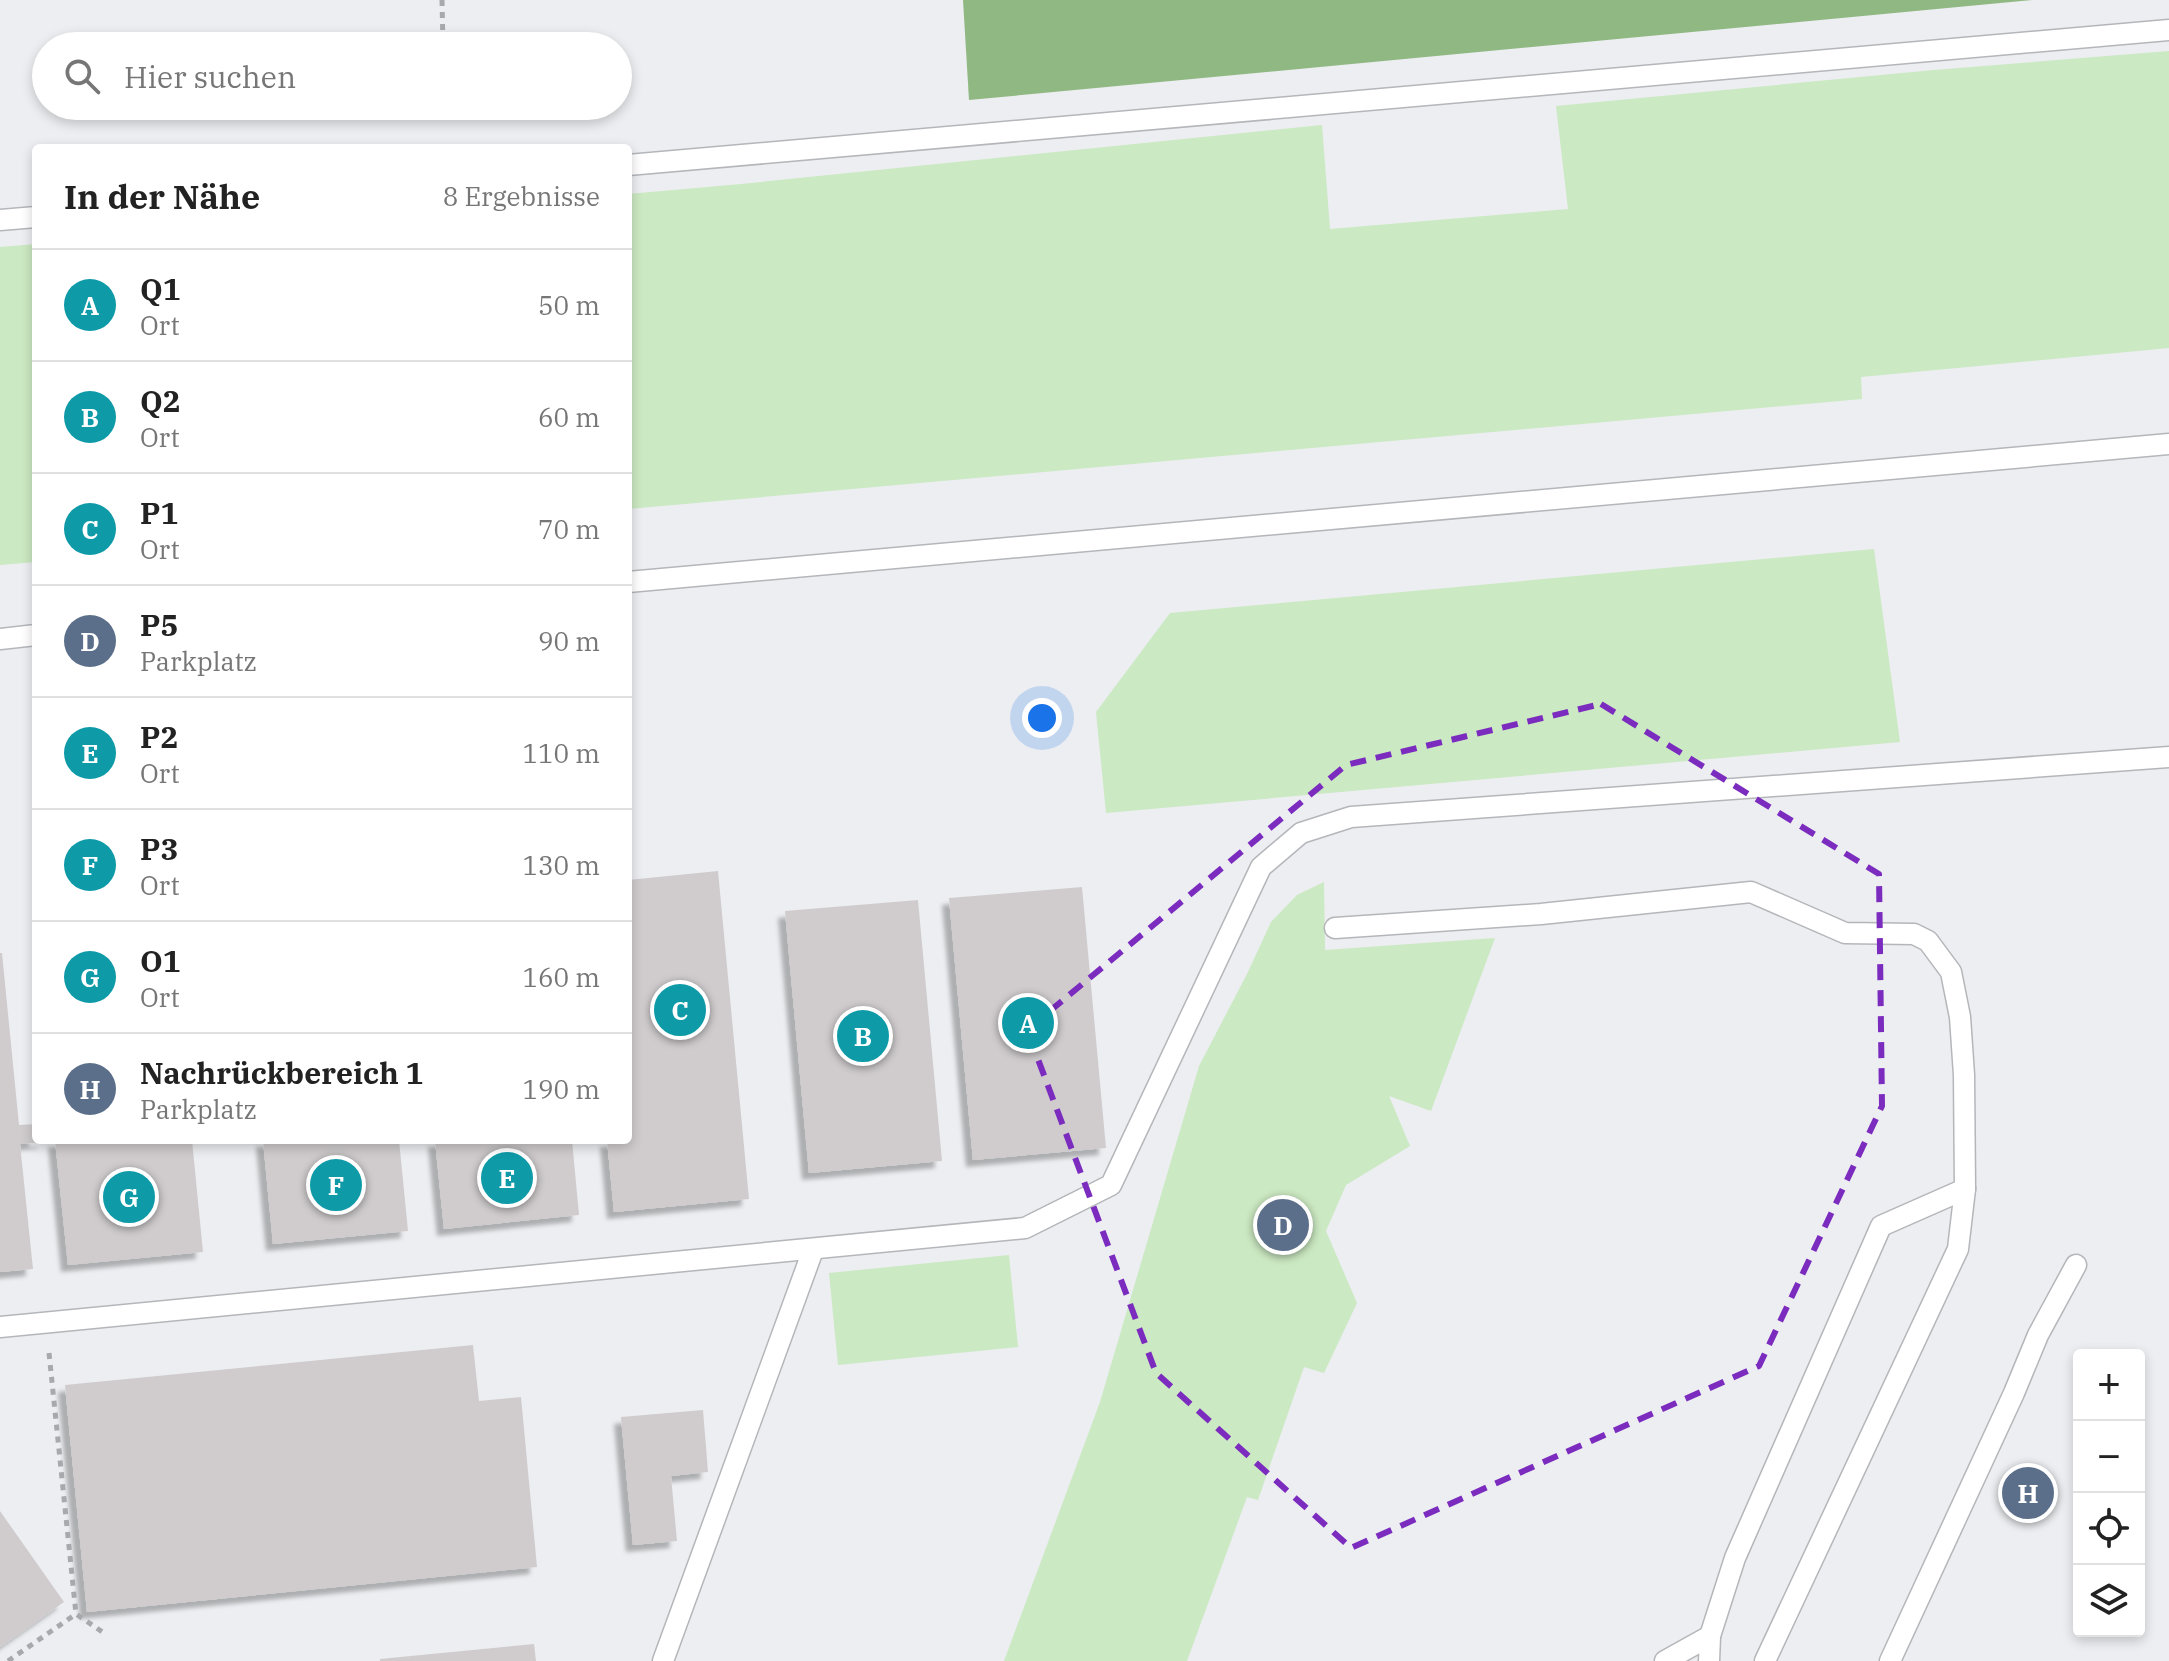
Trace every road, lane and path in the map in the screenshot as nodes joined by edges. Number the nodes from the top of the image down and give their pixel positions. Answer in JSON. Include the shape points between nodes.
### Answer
{"nodes":[{"id":1,"x":442,"y":0,"type":"edge"},
{"id":2,"x":2169,"y":30,"type":"edge"},
{"id":3,"x":443,"y":32,"type":"edge"},
{"id":4,"x":632,"y":165,"type":"edge"},
{"id":5,"x":32,"y":217,"type":"edge"},
{"id":6,"x":0,"y":220,"type":"edge"},
{"id":7,"x":2169,"y":444,"type":"edge"},
{"id":8,"x":632,"y":582,"type":"edge"},
{"id":9,"x":32,"y":635,"type":"edge"},
{"id":10,"x":0,"y":639,"type":"edge"},
{"id":11,"x":2169,"y":757,"type":"edge"},
{"id":12,"x":1335,"y":928,"type":"dead end"},
{"id":13,"x":1965,"y":1189,"type":"junction"},
{"id":14,"x":813,"y":1250,"type":"junction"},
{"id":15,"x":2076,"y":1265,"type":"dead end"},
{"id":16,"x":46,"y":1323,"type":"junction"},
{"id":17,"x":0,"y":1327,"type":"edge"},
{"id":18,"x":76,"y":1614,"type":"junction"},
{"id":19,"x":104,"y":1633,"type":"dead end"},
{"id":20,"x":1710,"y":1636,"type":"junction"},
{"id":21,"x":8,"y":1661,"type":"edge"},
{"id":22,"x":663,"y":1661,"type":"edge"},
{"id":23,"x":1665,"y":1661,"type":"edge"},
{"id":24,"x":1709,"y":1661,"type":"edge"},
{"id":25,"x":1765,"y":1661,"type":"edge"},
{"id":26,"x":1890,"y":1661,"type":"edge"}],
"edges":[{"from":1,"to":3,"type":"path"},
{"from":2,"to":4,"type":"lane"},
{"from":5,"to":6,"type":"lane"},
{"from":7,"to":8,"type":"lane"},
{"from":9,"to":10,"type":"lane"},
{"from":11,"to":14,"type":"lane","via":[[1351,817],[1301,833],[1261,867],[1111,1185],[1025,1228]]},
{"from":12,"to":13,"type":"lane","via":[[1751,892],[1845,933],[1914,934],[1928,941],[1951,972],[1964,1075]]},
{"from":13,"to":20,"type":"lane","via":[[1881,1226],[1735,1558]]},
{"from":13,"to":25,"type":"lane","via":[[1958,1249]]},
{"from":14,"to":16,"type":"lane"},
{"from":14,"to":22,"type":"lane"},
{"from":15,"to":26,"type":"lane","via":[[2038,1335]]},
{"from":16,"to":17,"type":"lane"},
{"from":16,"to":18,"type":"path"},
{"from":18,"to":19,"type":"path"},
{"from":18,"to":21,"type":"path"},
{"from":20,"to":23,"type":"lane"},
{"from":20,"to":24,"type":"lane"}]}
